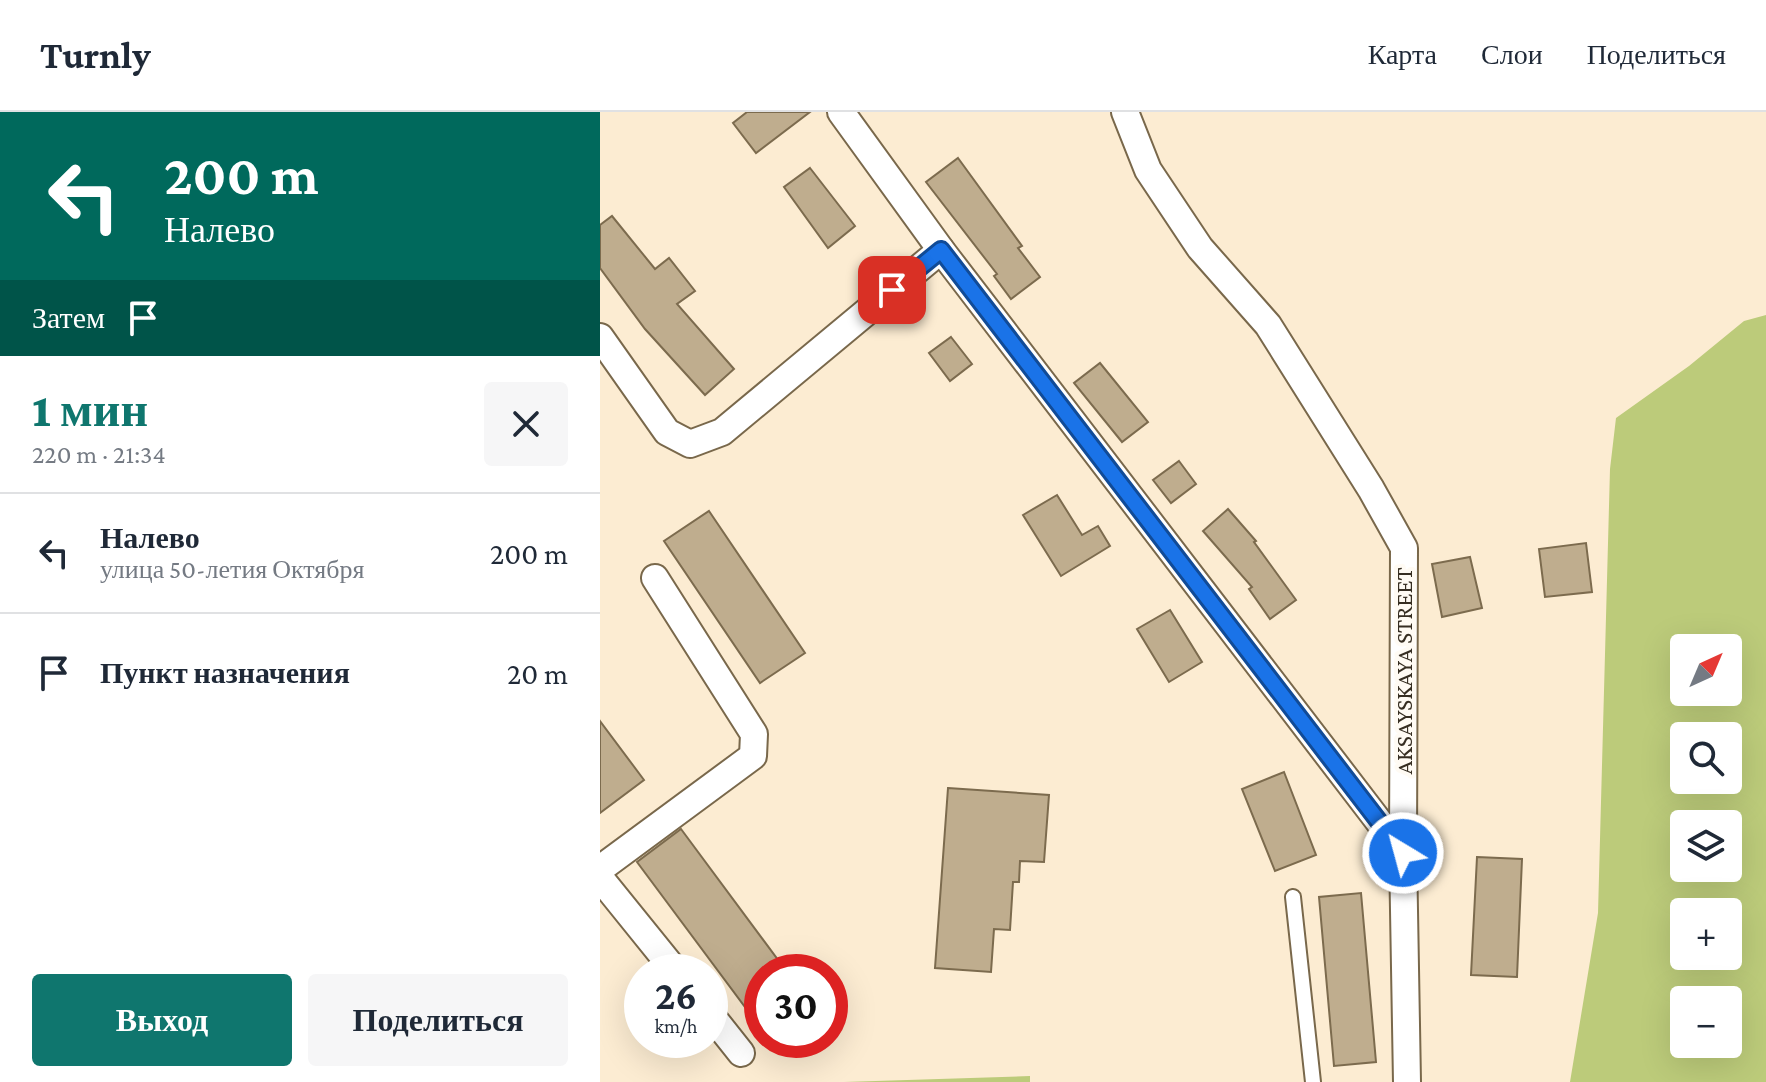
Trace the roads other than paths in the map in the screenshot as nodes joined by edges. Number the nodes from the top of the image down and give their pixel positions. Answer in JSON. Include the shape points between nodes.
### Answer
{"nodes":[{"id":1,"x":841,"y":112,"type":"edge"},
{"id":2,"x":1125,"y":112,"type":"edge"},
{"id":3,"x":941,"y":250,"type":"junction"},
{"id":4,"x":600,"y":337,"type":"edge"},
{"id":5,"x":655,"y":578,"type":"dead end"},
{"id":6,"x":1403,"y":853,"type":"junction"},
{"id":7,"x":600,"y":869,"type":"edge"},
{"id":8,"x":600,"y":878,"type":"edge"},
{"id":9,"x":1293,"y":897,"type":"dead end"},
{"id":10,"x":661,"y":954,"type":"edge"},
{"id":11,"x":728,"y":1037,"type":"edge"},
{"id":12,"x":741,"y":1053,"type":"dead end"},
{"id":13,"x":1313,"y":1082,"type":"edge"},
{"id":14,"x":1407,"y":1082,"type":"edge"}],
"edges":[{"from":1,"to":3,"type":"street"},
{"from":2,"to":6,"type":"street","name":"AKSAYSKAYA STREET","via":[[1148,170],[1200,248],[1268,325],[1404,548]]},
{"from":3,"to":4,"type":"street","via":[[722,432],[690,444],[667,432]]},
{"from":3,"to":6,"type":"street"},
{"from":5,"to":7,"type":"street","via":[[754,734],[753,756]]},
{"from":6,"to":14,"type":"street","name":"AKSAYSKAYA STREET"},
{"from":8,"to":10,"type":"street"},
{"from":9,"to":13,"type":"lane"},
{"from":11,"to":12,"type":"street"}]}
